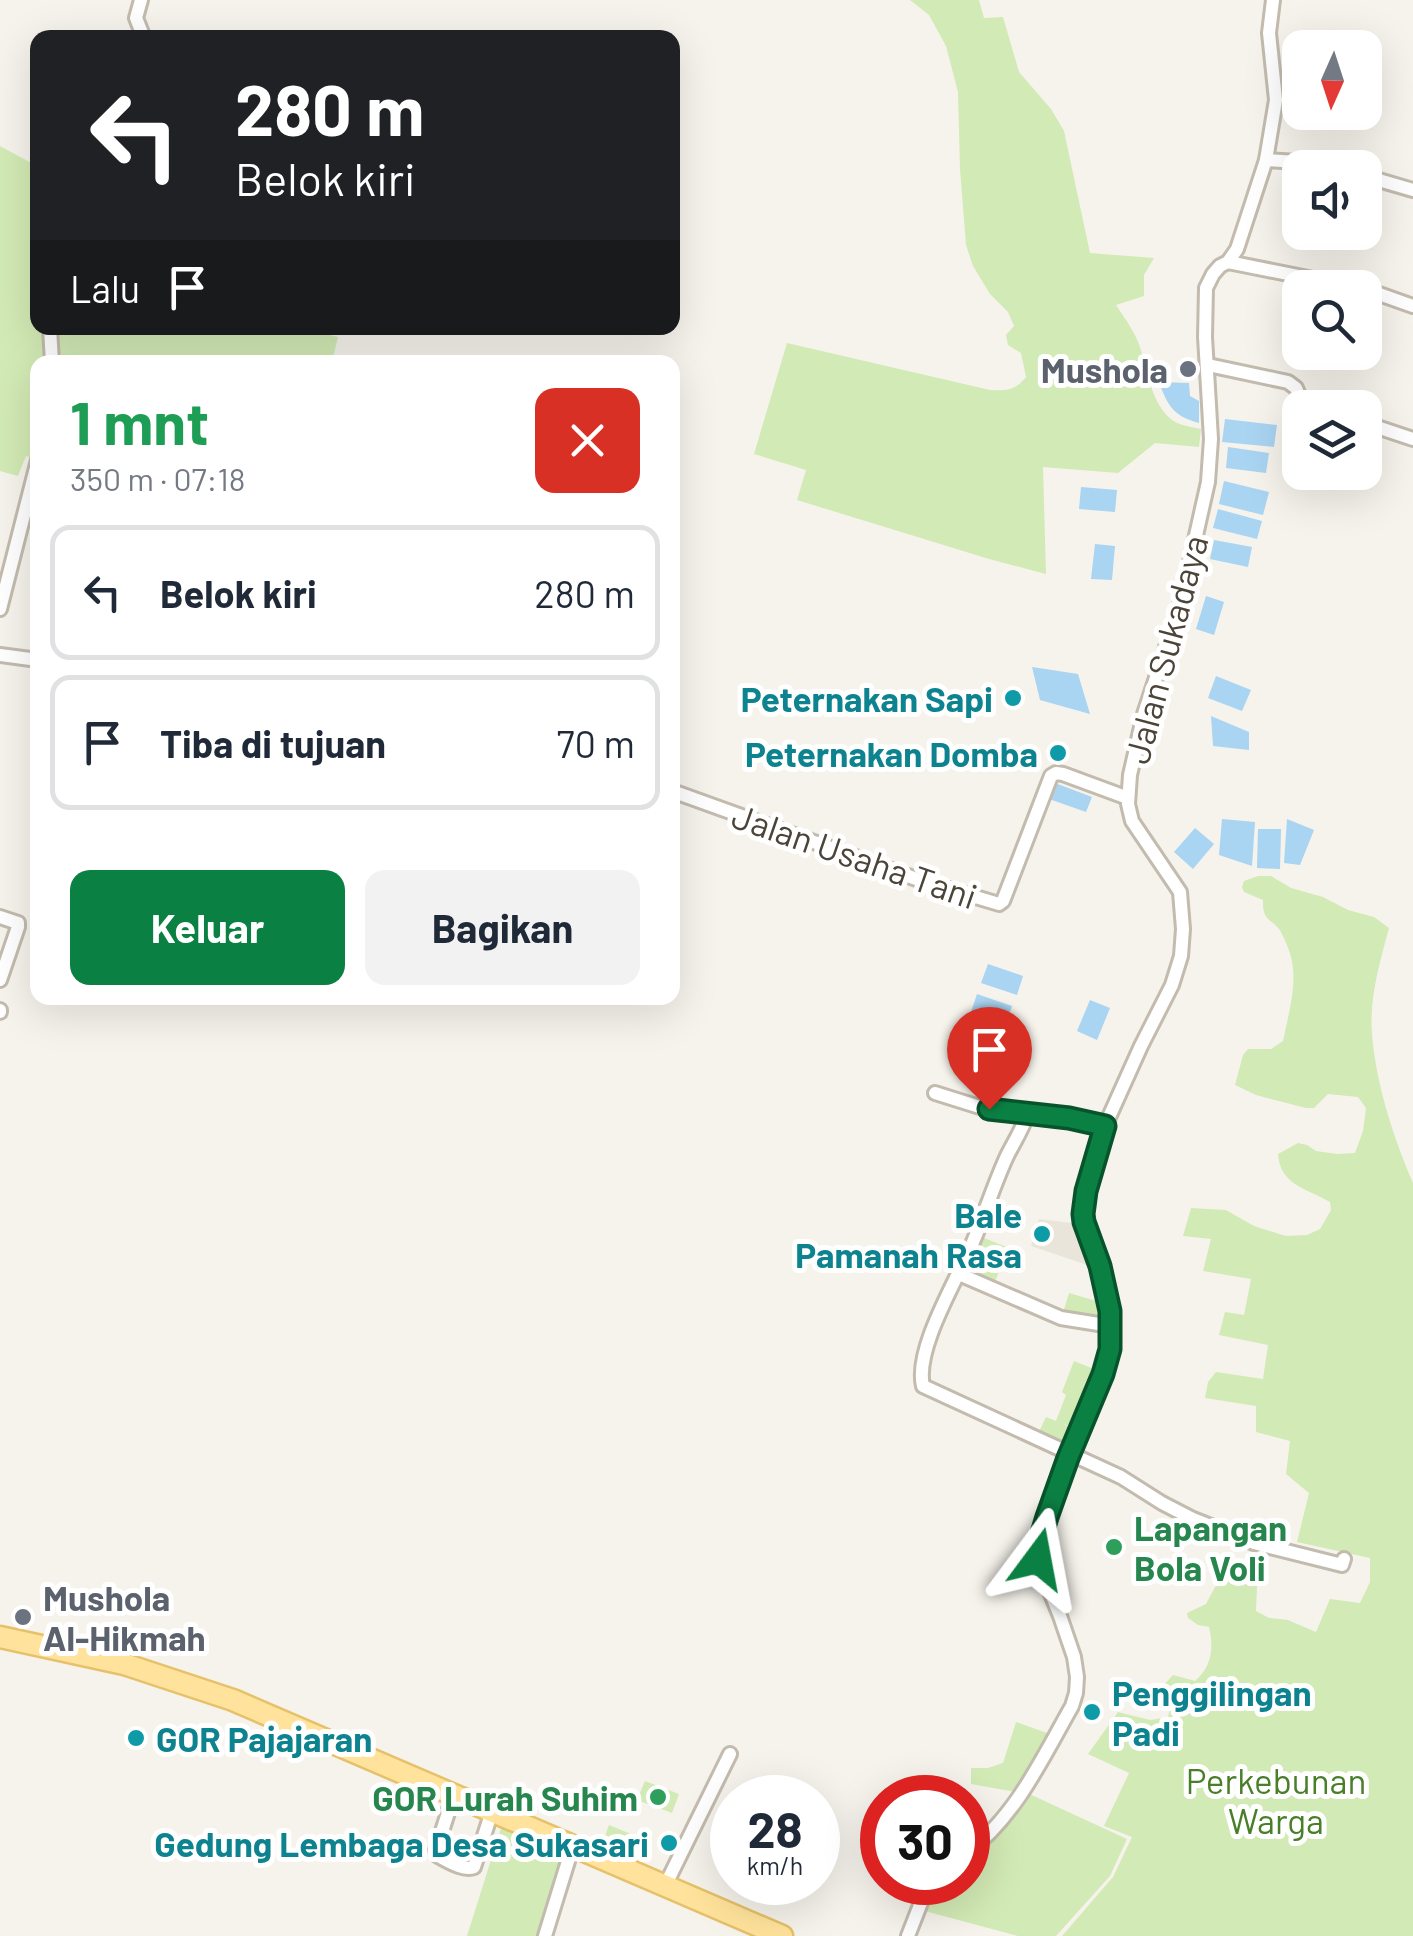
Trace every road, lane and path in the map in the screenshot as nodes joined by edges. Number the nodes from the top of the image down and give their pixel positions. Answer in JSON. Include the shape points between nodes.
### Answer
{"nodes":[{"id":1,"x":141,"y":0,"type":"edge"},
{"id":2,"x":1273,"y":0,"type":"edge"},
{"id":3,"x":141,"y":30,"type":"edge"},
{"id":4,"x":1266,"y":160,"type":"junction"},
{"id":5,"x":1282,"y":160,"type":"edge"},
{"id":6,"x":1382,"y":181,"type":"edge"},
{"id":7,"x":1413,"y":190,"type":"edge"},
{"id":8,"x":1228,"y":262,"type":"junction"},
{"id":9,"x":1282,"y":272,"type":"edge"},
{"id":10,"x":1382,"y":295,"type":"edge"},
{"id":11,"x":1413,"y":306,"type":"edge"},
{"id":12,"x":1208,"y":365,"type":"junction"},
{"id":13,"x":1297,"y":390,"type":"edge"},
{"id":14,"x":1382,"y":429,"type":"edge"},
{"id":15,"x":1413,"y":439,"type":"edge"},
{"id":16,"x":30,"y":491,"type":"edge"},
{"id":17,"x":0,"y":609,"type":"edge"},
{"id":18,"x":0,"y":654,"type":"edge"},
{"id":19,"x":30,"y":659,"type":"edge"},
{"id":20,"x":680,"y":794,"type":"edge"},
{"id":21,"x":1128,"y":798,"type":"junction"},
{"id":22,"x":0,"y":917,"type":"edge"},
{"id":23,"x":0,"y":980,"type":"edge"},
{"id":24,"x":936,"y":1094,"type":"dead end"},
{"id":25,"x":1027,"y":1115,"type":"junction"},
{"id":26,"x":1105,"y":1126,"type":"junction"},
{"id":27,"x":959,"y":1274,"type":"junction"},
{"id":28,"x":1112,"y":1326,"type":"junction"},
{"id":29,"x":1070,"y":1452,"type":"junction"},
{"id":30,"x":1344,"y":1559,"type":"dead end"},
{"id":31,"x":0,"y":1636,"type":"edge"},
{"id":32,"x":730,"y":1754,"type":"dead end"},
{"id":33,"x":454,"y":1794,"type":"junction"},
{"id":34,"x":492,"y":1811,"type":"junction"},
{"id":35,"x":990,"y":1832,"type":"edge"},
{"id":36,"x":573,"y":1845,"type":"junction"},
{"id":37,"x":666,"y":1886,"type":"junction"},
{"id":38,"x":919,"y":1905,"type":"edge"},
{"id":39,"x":545,"y":1936,"type":"edge"},
{"id":40,"x":782,"y":1936,"type":"edge"},
{"id":41,"x":908,"y":1936,"type":"edge"}],
"edges":[{"from":1,"to":3,"type":"street"},
{"from":2,"to":4,"type":"street","name":"Jalan Sukadaya","via":[[1276,100]]},
{"from":4,"to":5,"type":"street"},
{"from":4,"to":8,"type":"street","name":"Jalan Sukadaya"},
{"from":6,"to":7,"type":"street"},
{"from":8,"to":9,"type":"street"},
{"from":8,"to":12,"type":"street","name":"Jalan Sukadaya","via":[[1206,288]]},
{"from":10,"to":11,"type":"street"},
{"from":12,"to":13,"type":"street","via":[[1288,382]]},
{"from":12,"to":21,"type":"street","name":"Jalan Sukadaya","via":[[1208,504],[1136,742]]},
{"from":14,"to":15,"type":"street"},
{"from":16,"to":17,"type":"street"},
{"from":18,"to":19,"type":"street"},
{"from":20,"to":21,"type":"street","name":"Jalan Usaha Tani","via":[[998,903],[1051,776],[1063,774]]},
{"from":21,"to":26,"type":"street","name":"Jalan Sukadaya","via":[[1138,833],[1180,892],[1183,942],[1172,985]]},
{"from":22,"to":23,"type":"street","via":[[18,923]]},
{"from":24,"to":25,"type":"street"},
{"from":25,"to":26,"type":"street"},
{"from":25,"to":27,"type":"street"},
{"from":26,"to":28,"type":"street","name":"Jalan Sukadaya","via":[[1083,1214]]},
{"from":27,"to":28,"type":"street","via":[[1061,1318]]},
{"from":27,"to":29,"type":"street","via":[[929,1339],[922,1386]]},
{"from":28,"to":29,"type":"street","name":"Jalan Sukadaya","via":[[1108,1359]]},
{"from":29,"to":30,"type":"street","via":[[1217,1528],[1342,1566]]},
{"from":29,"to":35,"type":"street","name":"Jalan Sukadaya","via":[[1038,1559],[1070,1643],[1076,1693],[1022,1792]]},
{"from":31,"to":33,"type":"main road","via":[[196,1686]]},
{"from":32,"to":37,"type":"street"},
{"from":33,"to":34,"type":"main road"},
{"from":33,"to":34,"type":"street","via":[[436,1850],[467,1869],[474,1867]]},
{"from":34,"to":36,"type":"main road"},
{"from":36,"to":37,"type":"main road"},
{"from":36,"to":39,"type":"street"},
{"from":37,"to":40,"type":"main road"},
{"from":38,"to":41,"type":"street"}]}
